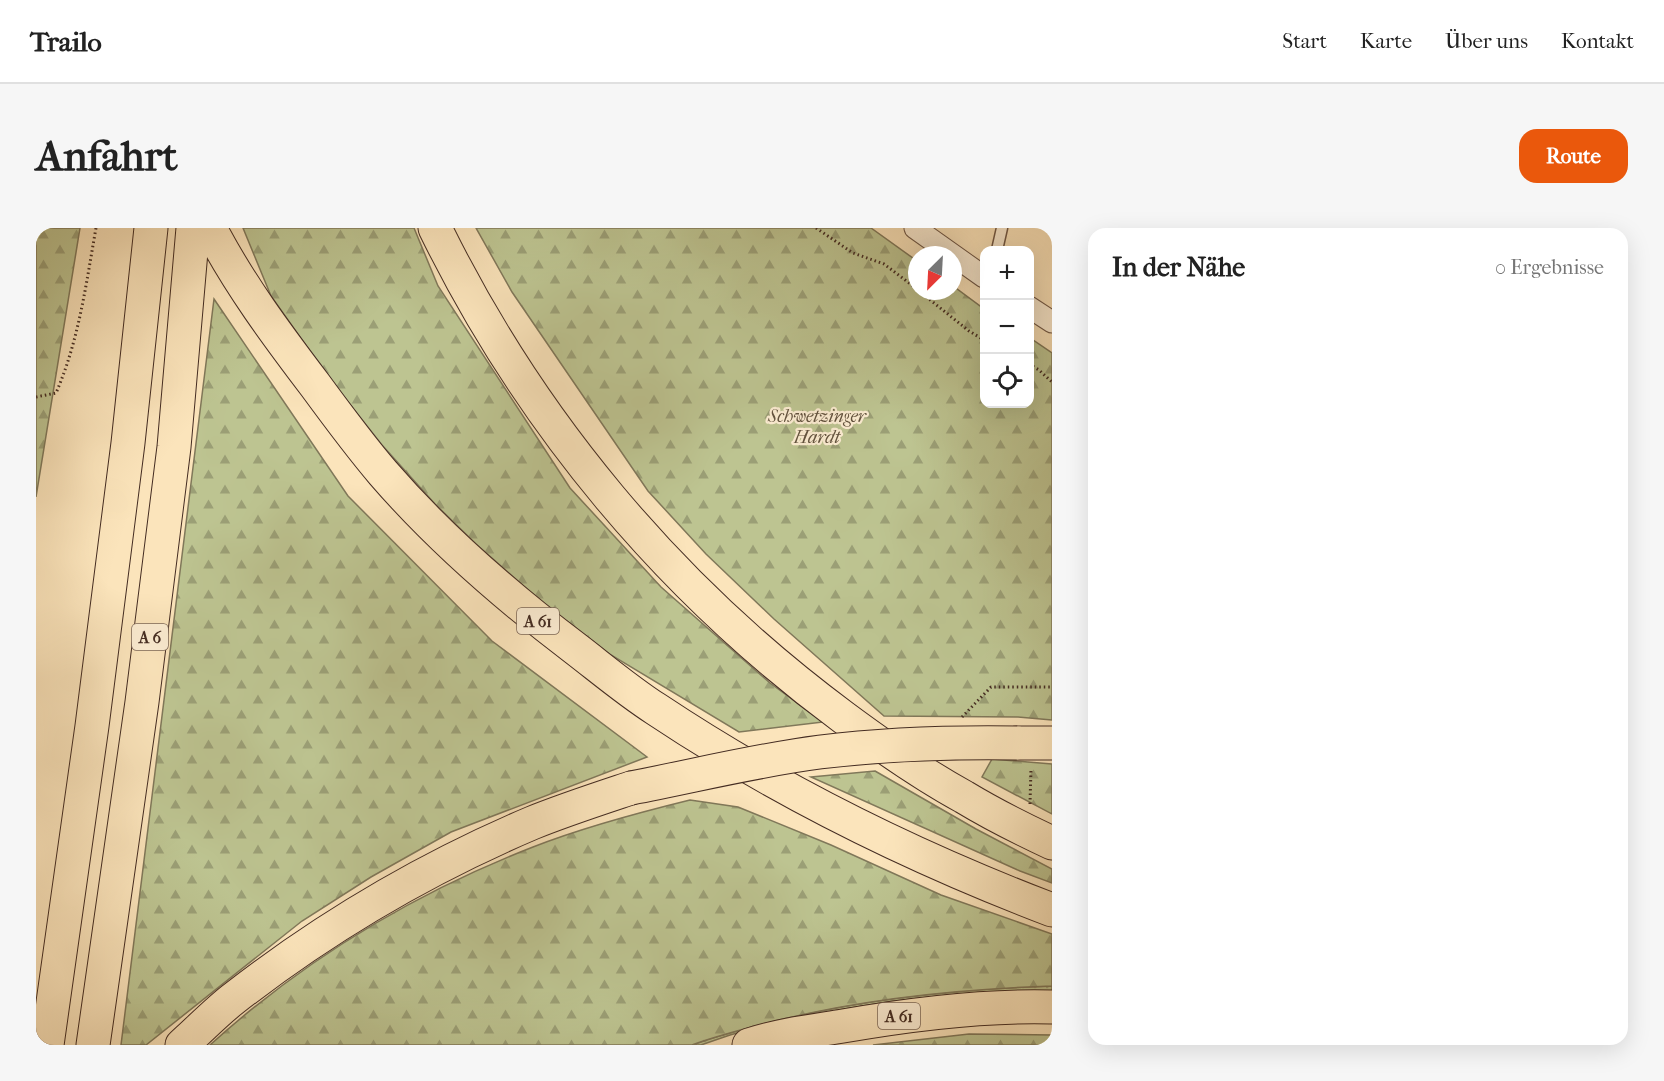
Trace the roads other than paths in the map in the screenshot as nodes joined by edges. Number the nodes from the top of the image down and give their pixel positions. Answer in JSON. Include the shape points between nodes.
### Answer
{"nodes":[{"id":1,"x":151,"y":228,"type":"edge"},
{"id":2,"x":193,"y":228,"type":"edge"},
{"id":3,"x":210,"y":228,"type":"edge"},
{"id":4,"x":435,"y":228,"type":"edge"},
{"id":5,"x":915,"y":228,"type":"edge"},
{"id":6,"x":1002,"y":228,"type":"edge"},
{"id":7,"x":998,"y":246,"type":"edge"},
{"id":8,"x":980,"y":273,"type":"edge"},
{"id":9,"x":1034,"y":310,"type":"edge"},
{"id":10,"x":1052,"y":322,"type":"edge"},
{"id":11,"x":1034,"y":749,"type":"edge"},
{"id":12,"x":1052,"y":843,"type":"edge"},
{"id":13,"x":1052,"y":910,"type":"edge"},
{"id":14,"x":1052,"y":1007,"type":"edge"},
{"id":15,"x":47,"y":1045,"type":"edge"},
{"id":16,"x":93,"y":1045,"type":"edge"},
{"id":17,"x":182,"y":1045,"type":"edge"},
{"id":18,"x":749,"y":1045,"type":"edge"}],
"edges":[{"from":1,"to":15,"type":"highway","number":"A 6","via":[[98,679]]},
{"from":2,"to":16,"type":"highway","number":"A 6","via":[[172,458]]},
{"from":3,"to":13,"type":"highway","number":"A 61","via":[[239,280],[286,348],[384,473],[480,572],[537,620],[654,708],[819,807]]},
{"from":4,"to":12,"type":"highway","via":[[495,341],[560,437],[641,534],[716,612],[787,675],[907,762],[963,797]]},
{"from":5,"to":8,"type":"street"},
{"from":6,"to":7,"type":"lane"},
{"from":9,"to":10,"type":"street"},
{"from":11,"to":17,"type":"highway","bridge":true,"via":[[969,742],[819,752],[631,788],[534,822],[360,911],[231,1000]]},
{"from":14,"to":18,"type":"highway","number":"A 61","via":[[1012,1006],[909,1015]]}]}
